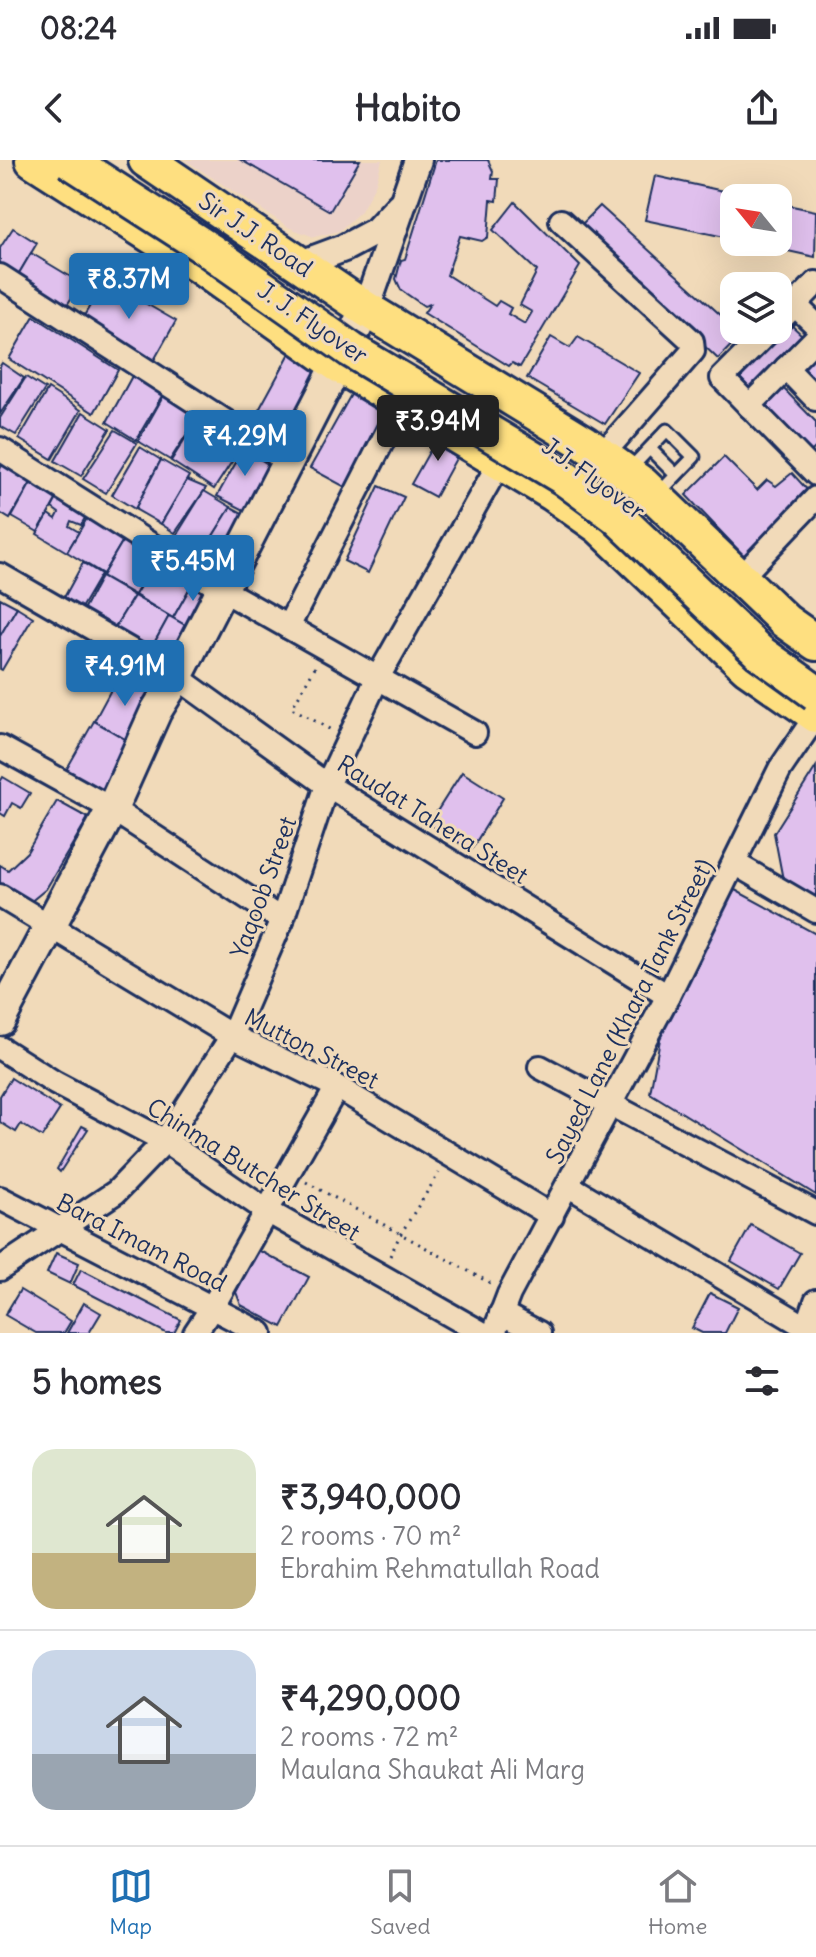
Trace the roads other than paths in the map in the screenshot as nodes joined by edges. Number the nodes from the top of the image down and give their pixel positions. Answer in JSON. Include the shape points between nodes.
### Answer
{"nodes":[{"id":1,"x":33,"y":160,"type":"edge"},
{"id":2,"x":69,"y":160,"type":"edge"},
{"id":3,"x":110,"y":160,"type":"edge"},
{"id":4,"x":146,"y":160,"type":"edge"},
{"id":5,"x":418,"y":160,"type":"edge"},
{"id":6,"x":404,"y":201,"type":"junction"},
{"id":7,"x":561,"y":221,"type":"dead end"},
{"id":8,"x":301,"y":264,"type":"junction"},
{"id":9,"x":0,"y":276,"type":"edge"},
{"id":10,"x":816,"y":283,"type":"edge"},
{"id":11,"x":795,"y":305,"type":"junction"},
{"id":12,"x":792,"y":308,"type":"edge"},
{"id":13,"x":366,"y":309,"type":"junction"},
{"id":14,"x":816,"y":325,"type":"edge"},
{"id":15,"x":816,"y":338,"type":"edge"},
{"id":16,"x":756,"y":344,"type":"edge"},
{"id":17,"x":693,"y":351,"type":"junction"},
{"id":18,"x":337,"y":364,"type":"junction"},
{"id":19,"x":786,"y":368,"type":"junction"},
{"id":20,"x":722,"y":378,"type":"junction"},
{"id":21,"x":816,"y":399,"type":"edge"},
{"id":22,"x":402,"y":403,"type":"junction"},
{"id":23,"x":749,"y":406,"type":"junction"},
{"id":24,"x":0,"y":449,"type":"edge"},
{"id":25,"x":650,"y":449,"type":"junction"},
{"id":26,"x":287,"y":461,"type":"junction"},
{"id":27,"x":500,"y":462,"type":"junction"},
{"id":28,"x":614,"y":464,"type":"junction"},
{"id":29,"x":815,"y":471,"type":"edge"},
{"id":30,"x":666,"y":486,"type":"junction"},
{"id":31,"x":816,"y":498,"type":"edge"},
{"id":32,"x":0,"y":575,"type":"edge"},
{"id":33,"x":740,"y":578,"type":"junction"},
{"id":34,"x":221,"y":589,"type":"junction"},
{"id":35,"x":288,"y":627,"type":"junction"},
{"id":36,"x":816,"y":643,"type":"edge"},
{"id":37,"x":816,"y":667,"type":"edge"},
{"id":38,"x":177,"y":677,"type":"junction"},
{"id":39,"x":377,"y":679,"type":"junction"},
{"id":40,"x":816,"y":693,"type":"edge"},
{"id":41,"x":816,"y":715,"type":"edge"},
{"id":42,"x":475,"y":733,"type":"dead end"},
{"id":43,"x":0,"y":747,"type":"edge"},
{"id":44,"x":327,"y":785,"type":"junction"},
{"id":45,"x":112,"y":809,"type":"junction"},
{"id":46,"x":734,"y":863,"type":"junction"},
{"id":47,"x":0,"y":896,"type":"edge"},
{"id":48,"x":816,"y":911,"type":"edge"},
{"id":49,"x":282,"y":920,"type":"junction"},
{"id":50,"x":49,"y":925,"type":"junction"},
{"id":51,"x":668,"y":996,"type":"junction"},
{"id":52,"x":0,"y":1020,"type":"edge"},
{"id":53,"x":232,"y":1036,"type":"junction"},
{"id":54,"x":0,"y":1048,"type":"edge"},
{"id":55,"x":540,"y":1067,"type":"dead end"},
{"id":56,"x":337,"y":1087,"type":"junction"},
{"id":57,"x":611,"y":1103,"type":"junction"},
{"id":58,"x":165,"y":1141,"type":"junction"},
{"id":59,"x":569,"y":1186,"type":"junction"},
{"id":60,"x":0,"y":1198,"type":"edge"},
{"id":61,"x":267,"y":1211,"type":"junction"},
{"id":62,"x":816,"y":1213,"type":"edge"},
{"id":63,"x":552,"y":1216,"type":"junction"},
{"id":64,"x":59,"y":1230,"type":"junction"},
{"id":65,"x":0,"y":1269,"type":"edge"},
{"id":66,"x":816,"y":1301,"type":"edge"},
{"id":67,"x":213,"y":1306,"type":"junction"},
{"id":68,"x":502,"y":1313,"type":"edge"},
{"id":69,"x":809,"y":1331,"type":"edge"},
{"id":70,"x":195,"y":1333,"type":"edge"},
{"id":71,"x":261,"y":1333,"type":"edge"},
{"id":72,"x":482,"y":1333,"type":"edge"},
{"id":73,"x":539,"y":1333,"type":"edge"}],
"edges":[{"from":1,"to":18,"type":"main road","via":[[199,266]]},
{"from":2,"to":40,"type":"main road","name":"J. J. Flyover","bridge":true,"via":[[351,350],[563,477],[616,516],[759,652]]},
{"from":3,"to":37,"type":"main road","name":"J.J. Flyover","via":[[363,332],[575,459],[630,499],[773,635]]},
{"from":4,"to":8,"type":"main road","name":"Sir J.J. Road"},
{"from":5,"to":6,"type":"street"},
{"from":6,"to":8,"type":"street","via":[[376,231]]},
{"from":6,"to":13,"type":"street"},
{"from":7,"to":17,"type":"street","via":[[692,341]]},
{"from":8,"to":13,"type":"main road","name":"Sir J.J. Road"},
{"from":9,"to":26,"type":"street"},
{"from":10,"to":11,"type":"street"},
{"from":11,"to":12,"type":"street"},
{"from":11,"to":14,"type":"street"},
{"from":13,"to":18,"type":"main road"},
{"from":13,"to":28,"type":"main road","name":"Sir J.J. Road"},
{"from":15,"to":19,"type":"street"},
{"from":16,"to":20,"type":"street"},
{"from":17,"to":20,"type":"street"},
{"from":17,"to":28,"type":"street"},
{"from":18,"to":22,"type":"main road"},
{"from":18,"to":26,"type":"main road"},
{"from":19,"to":21,"type":"street"},
{"from":19,"to":23,"type":"street"},
{"from":20,"to":23,"type":"street"},
{"from":22,"to":27,"type":"main road"},
{"from":22,"to":35,"type":"street"},
{"from":23,"to":29,"type":"street"},
{"from":24,"to":34,"type":"street"},
{"from":25,"to":28,"type":"lane"},
{"from":25,"to":30,"type":"lane"},
{"from":25,"to":30,"type":"lane","via":[[667,430],[694,457]]},
{"from":26,"to":34,"type":"main road"},
{"from":27,"to":39,"type":"street","name":"Yaqoob Street"},
{"from":27,"to":41,"type":"main road","via":[[600,527],[747,667]]},
{"from":28,"to":30,"type":"main road","name":"Sir J.J. Road"},
{"from":30,"to":33,"type":"main road","name":"Sir J.J. Road"},
{"from":31,"to":33,"type":"street"},
{"from":32,"to":38,"type":"street","name":"Raudat Tahera Steet"},
{"from":33,"to":36,"type":"main road","name":"Sir J.J. Road"},
{"from":34,"to":35,"type":"street"},
{"from":34,"to":38,"type":"main road"},
{"from":35,"to":39,"type":"street"},
{"from":38,"to":44,"type":"street","name":"Raudat Tahera Steet"},
{"from":38,"to":45,"type":"main road"},
{"from":39,"to":42,"type":"street"},
{"from":39,"to":44,"type":"street","name":"Yaqoob Street"},
{"from":41,"to":46,"type":"street","name":"Sayed Lane (Khara Tank Street)","via":[[780,769]]},
{"from":43,"to":45,"type":"street"},
{"from":44,"to":49,"type":"street","name":"Yaqoob Street"},
{"from":44,"to":51,"type":"street","name":"Raudat Tahera Steet"},
{"from":45,"to":49,"type":"street"},
{"from":45,"to":50,"type":"main road"},
{"from":46,"to":48,"type":"street"},
{"from":46,"to":51,"type":"street","name":"Sayed Lane (Khara Tank Street)"},
{"from":47,"to":50,"type":"street","name":"Mutton Street"},
{"from":49,"to":53,"type":"street","name":"Yaqoob Street"},
{"from":50,"to":52,"type":"main road"},
{"from":50,"to":53,"type":"street","name":"Mutton Street"},
{"from":51,"to":57,"type":"street","name":"Sayed Lane (Khara Tank Street)"},
{"from":53,"to":56,"type":"street","name":"Mutton Street"},
{"from":53,"to":58,"type":"street","name":"Yaqoob Street"},
{"from":54,"to":58,"type":"street","name":"Chinma Butcher Street"},
{"from":55,"to":57,"type":"street"},
{"from":56,"to":61,"type":"street"},
{"from":56,"to":63,"type":"street","name":"Mutton Street"},
{"from":57,"to":59,"type":"street","name":"Sayed Lane (Khara Tank Street)"},
{"from":57,"to":62,"type":"street"},
{"from":58,"to":61,"type":"street","name":"Chinma Butcher Street"},
{"from":58,"to":64,"type":"street","name":"Yaqoob Street","via":[[116,1192]]},
{"from":59,"to":63,"type":"street","name":"Sayed Lane (Khara Tank Street)"},
{"from":59,"to":69,"type":"street"},
{"from":60,"to":64,"type":"street","name":"Bara Imam Road"},
{"from":61,"to":67,"type":"street"},
{"from":61,"to":72,"type":"street","name":"Chinma Butcher Street"},
{"from":63,"to":68,"type":"street","name":"Sayed Lane (Khara Tank Street)"},
{"from":64,"to":65,"type":"street","name":"Yaqoob Street"},
{"from":64,"to":67,"type":"street","name":"Bara Imam Road"},
{"from":66,"to":69,"type":"street"},
{"from":67,"to":70,"type":"street"},
{"from":67,"to":71,"type":"street","name":"Bara Imam Road"},
{"from":68,"to":73,"type":"street"}]}
